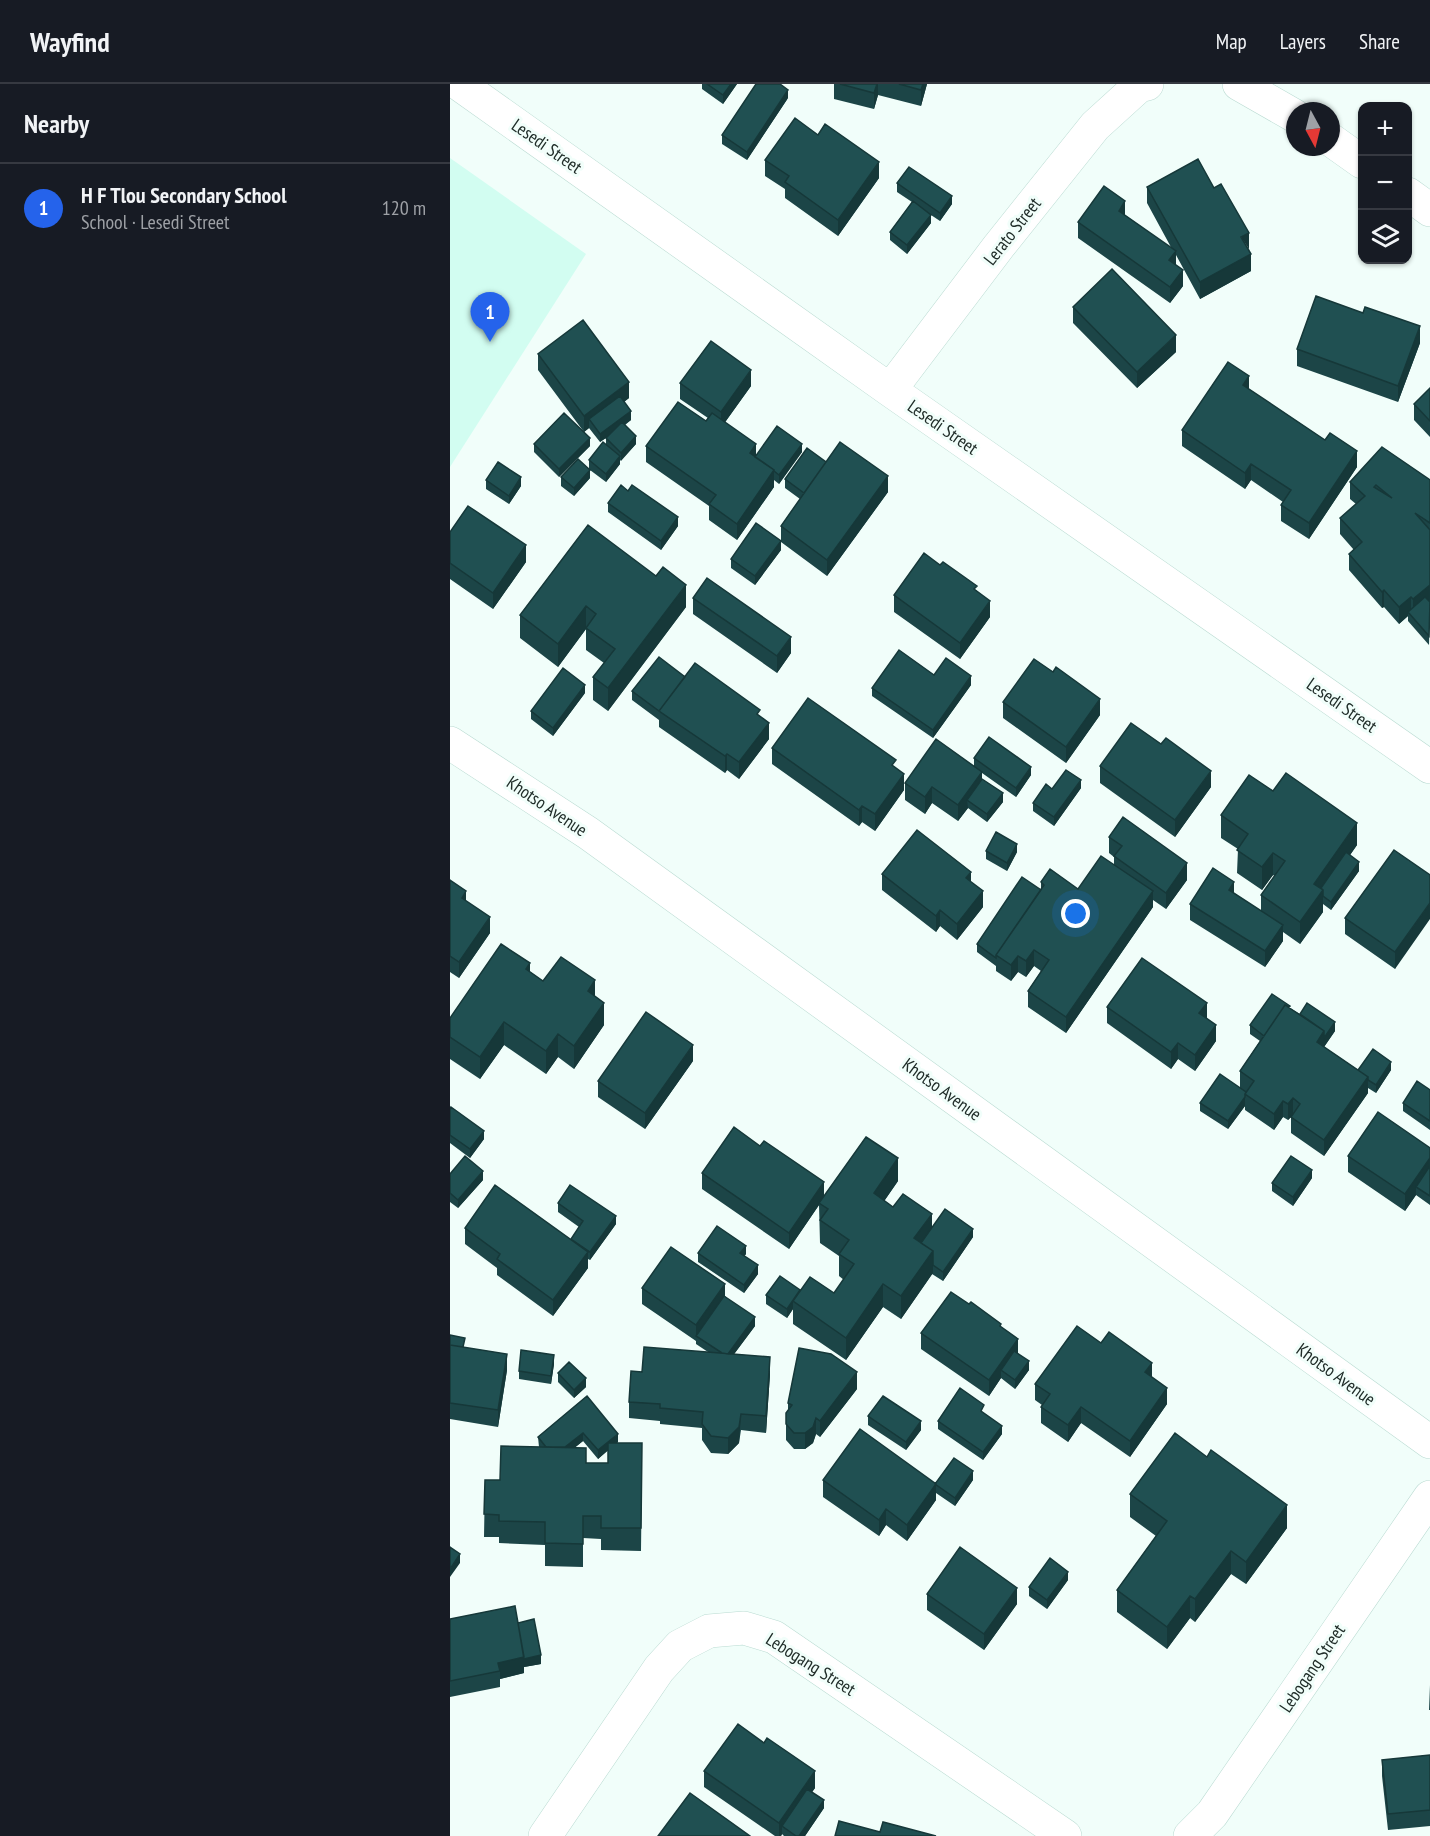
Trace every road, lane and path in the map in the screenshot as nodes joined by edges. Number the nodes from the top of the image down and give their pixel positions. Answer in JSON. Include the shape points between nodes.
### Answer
{"nodes":[{"id":1,"x":459,"y":84,"type":"edge"},
{"id":2,"x":1147,"y":84,"type":"edge"},
{"id":3,"x":1239,"y":84,"type":"edge"},
{"id":4,"x":1286,"y":111,"type":"edge"},
{"id":5,"x":1340,"y":146,"type":"edge"},
{"id":6,"x":1358,"y":159,"type":"edge"},
{"id":7,"x":1412,"y":197,"type":"edge"},
{"id":8,"x":1430,"y":210,"type":"edge"},
{"id":9,"x":890,"y":390,"type":"junction"},
{"id":10,"x":450,"y":743,"type":"edge"},
{"id":11,"x":1430,"y":767,"type":"edge"},
{"id":12,"x":1430,"y":1442,"type":"edge"},
{"id":13,"x":1430,"y":1497,"type":"edge"},
{"id":14,"x":545,"y":1836,"type":"edge"},
{"id":15,"x":1065,"y":1836,"type":"edge"},
{"id":16,"x":1190,"y":1836,"type":"edge"}],
"edges":[{"from":1,"to":9,"type":"street","name":"Lesedi Street"},
{"from":2,"to":9,"type":"street","name":"Lerato Street","via":[[1139,86],[1095,126]]},
{"from":3,"to":4,"type":"street"},
{"from":5,"to":6,"type":"street"},
{"from":7,"to":8,"type":"street"},
{"from":9,"to":11,"type":"street","name":"Lesedi Street"},
{"from":10,"to":12,"type":"street","name":"Khotso Avenue","via":[[598,840]]},
{"from":13,"to":16,"type":"street","name":"Lebogang Street","via":[[1212,1814]]},
{"from":14,"to":15,"type":"street","name":"Lebogang Street","via":[[659,1669],[680,1646],[709,1630],[744,1628],[774,1637]]}]}
